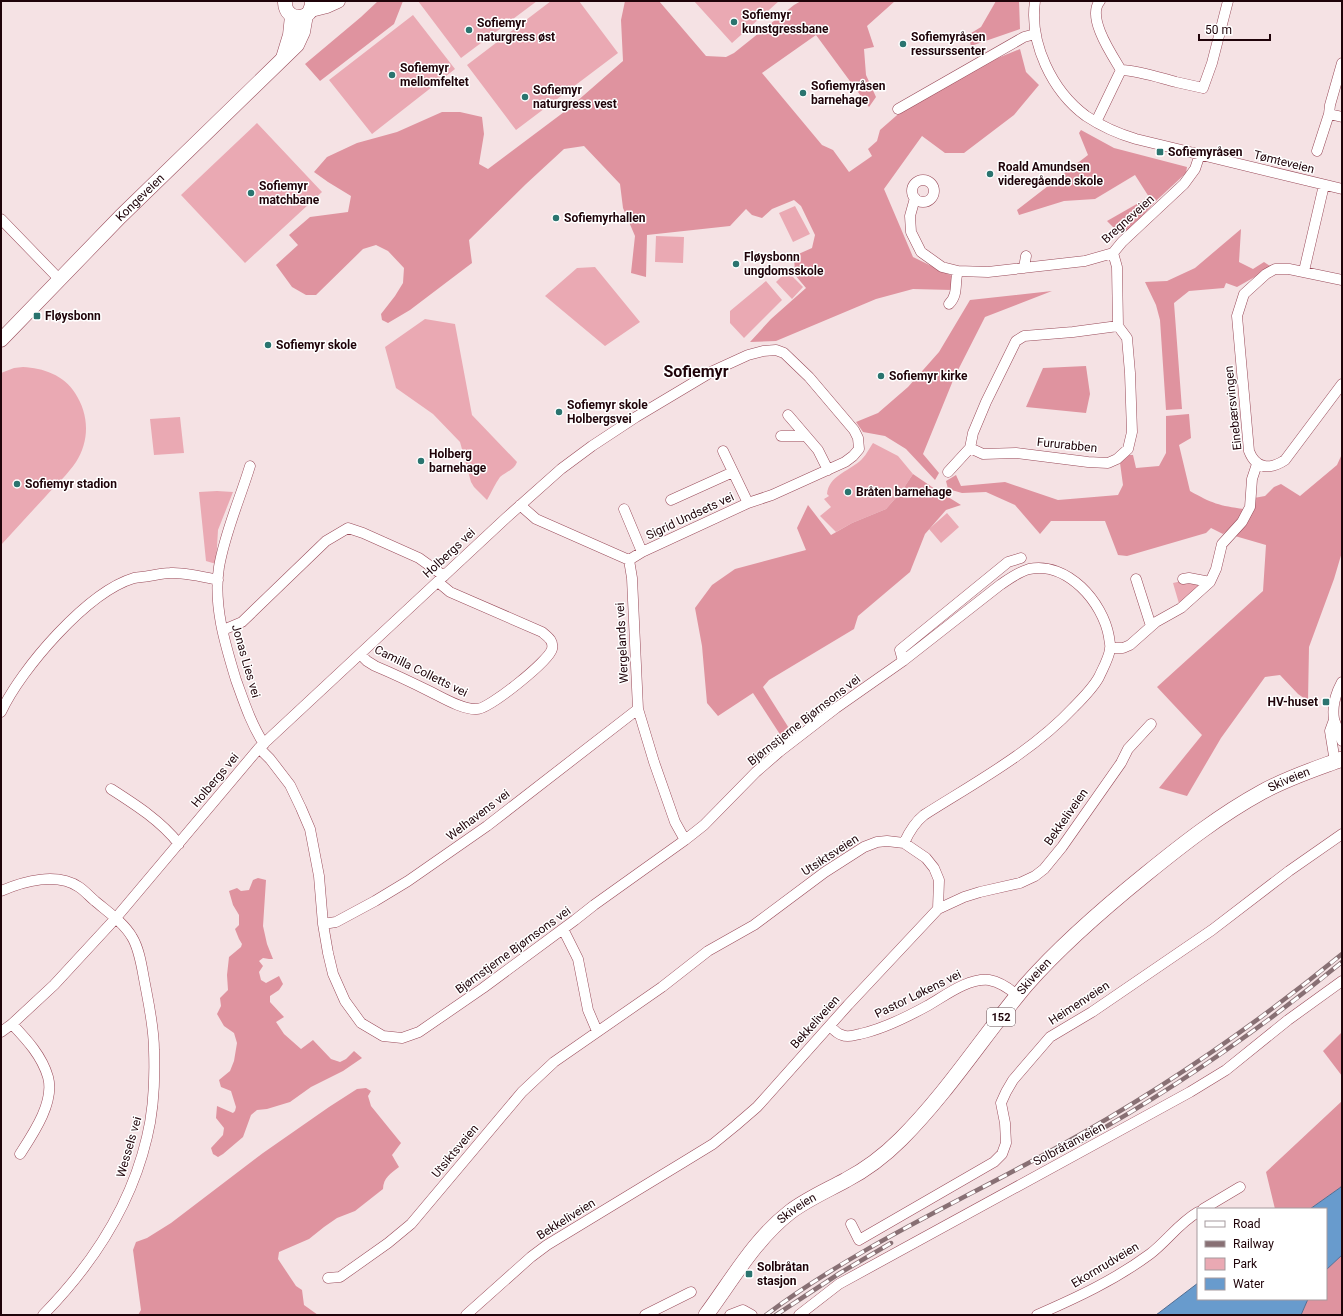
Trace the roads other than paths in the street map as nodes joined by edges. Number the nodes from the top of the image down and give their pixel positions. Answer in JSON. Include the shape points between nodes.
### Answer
{"nodes":[{"id":1,"x":285,"y":1,"type":"edge"},
{"id":2,"x":338,"y":1,"type":"edge"},
{"id":3,"x":1035,"y":1,"type":"edge"},
{"id":4,"x":1100,"y":1,"type":"edge"},
{"id":5,"x":1228,"y":1,"type":"edge"},
{"id":6,"x":310,"y":9,"type":"edge"},
{"id":7,"x":292,"y":16,"type":"junction"},
{"id":8,"x":1036,"y":34,"type":"junction"},
{"id":9,"x":282,"y":60,"type":"junction"},
{"id":10,"x":1342,"y":63,"type":"edge"},
{"id":11,"x":1121,"y":70,"type":"junction"},
{"id":12,"x":1113,"y":87,"type":"junction"},
{"id":13,"x":1122,"y":91,"type":"dead end"},
{"id":14,"x":898,"y":109,"type":"dead end"},
{"id":15,"x":1329,"y":114,"type":"junction"},
{"id":16,"x":1342,"y":117,"type":"edge"},
{"id":17,"x":1096,"y":122,"type":"junction"},
{"id":18,"x":1317,"y":151,"type":"dead end"},
{"id":19,"x":1200,"y":154,"type":"junction"},
{"id":20,"x":1324,"y":185,"type":"junction"},
{"id":21,"x":1342,"y":189,"type":"edge"},
{"id":22,"x":915,"y":198,"type":"dead end"},
{"id":23,"x":1,"y":219,"type":"edge"},
{"id":24,"x":1113,"y":253,"type":"junction"},
{"id":25,"x":1026,"y":256,"type":"dead end"},
{"id":26,"x":1024,"y":268,"type":"junction"},
{"id":27,"x":958,"y":271,"type":"junction"},
{"id":28,"x":1304,"y":271,"type":"junction"},
{"id":29,"x":60,"y":280,"type":"junction"},
{"id":30,"x":1342,"y":280,"type":"edge"},
{"id":31,"x":949,"y":304,"type":"dead end"},
{"id":32,"x":1118,"y":326,"type":"junction"},
{"id":33,"x":1,"y":340,"type":"edge"},
{"id":34,"x":784,"y":353,"type":"joint"},
{"id":35,"x":1342,"y":384,"type":"edge"},
{"id":36,"x":788,"y":415,"type":"dead end"},
{"id":37,"x":804,"y":434,"type":"junction"},
{"id":38,"x":781,"y":436,"type":"dead end"},
{"id":39,"x":970,"y":448,"type":"junction"},
{"id":40,"x":723,"y":451,"type":"dead end"},
{"id":41,"x":1257,"y":464,"type":"junction"},
{"id":42,"x":250,"y":466,"type":"dead end"},
{"id":43,"x":828,"y":470,"type":"junction"},
{"id":44,"x":733,"y":472,"type":"junction"},
{"id":45,"x":948,"y":472,"type":"dead end"},
{"id":46,"x":671,"y":500,"type":"dead end"},
{"id":47,"x":748,"y":503,"type":"junction"},
{"id":48,"x":520,"y":505,"type":"junction"},
{"id":49,"x":624,"y":509,"type":"dead end"},
{"id":50,"x":642,"y":552,"type":"junction"},
{"id":51,"x":1021,"y":558,"type":"dead end"},
{"id":52,"x":629,"y":560,"type":"junction"},
{"id":53,"x":441,"y":579,"type":"junction"},
{"id":54,"x":1136,"y":579,"type":"dead end"},
{"id":55,"x":1183,"y":579,"type":"dead end"},
{"id":56,"x":218,"y":580,"type":"junction"},
{"id":57,"x":1210,"y":582,"type":"junction"},
{"id":58,"x":1151,"y":626,"type":"junction"},
{"id":59,"x":223,"y":630,"type":"junction"},
{"id":60,"x":1110,"y":648,"type":"junction"},
{"id":61,"x":360,"y":654,"type":"junction"},
{"id":62,"x":903,"y":660,"type":"junction"},
{"id":63,"x":1342,"y":682,"type":"edge"},
{"id":64,"x":638,"y":709,"type":"junction"},
{"id":65,"x":1,"y":712,"type":"edge"},
{"id":66,"x":1334,"y":720,"type":"junction"},
{"id":67,"x":1151,"y":724,"type":"dead end"},
{"id":68,"x":1342,"y":741,"type":"edge"},
{"id":69,"x":262,"y":746,"type":"junction"},
{"id":70,"x":1339,"y":761,"type":"edge"},
{"id":71,"x":111,"y":789,"type":"dead end"},
{"id":72,"x":1342,"y":834,"type":"edge"},
{"id":73,"x":685,"y":840,"type":"junction"},
{"id":74,"x":904,"y":843,"type":"junction"},
{"id":75,"x":179,"y":844,"type":"junction"},
{"id":76,"x":1,"y":891,"type":"edge"},
{"id":77,"x":938,"y":909,"type":"junction"},
{"id":78,"x":115,"y":919,"type":"junction"},
{"id":79,"x":323,"y":924,"type":"junction"},
{"id":80,"x":563,"y":929,"type":"junction"},
{"id":81,"x":1342,"y":981,"type":"edge"},
{"id":82,"x":1018,"y":996,"type":"junction"},
{"id":83,"x":12,"y":1024,"type":"junction"},
{"id":84,"x":830,"y":1026,"type":"junction"},
{"id":85,"x":1,"y":1032,"type":"edge"},
{"id":86,"x":597,"y":1032,"type":"junction"},
{"id":87,"x":20,"y":1154,"type":"dead end"},
{"id":88,"x":1240,"y":1187,"type":"dead end"},
{"id":89,"x":1205,"y":1208,"type":"edge"},
{"id":90,"x":1197,"y":1213,"type":"edge"},
{"id":91,"x":850,"y":1224,"type":"dead end"},
{"id":92,"x":328,"y":1278,"type":"dead end"},
{"id":93,"x":691,"y":1292,"type":"dead end"},
{"id":94,"x":43,"y":1315,"type":"edge"},
{"id":95,"x":466,"y":1315,"type":"edge"},
{"id":96,"x":646,"y":1315,"type":"edge"},
{"id":97,"x":706,"y":1315,"type":"edge"},
{"id":98,"x":730,"y":1315,"type":"edge"},
{"id":99,"x":752,"y":1315,"type":"edge"},
{"id":100,"x":799,"y":1315,"type":"edge"},
{"id":101,"x":1037,"y":1315,"type":"edge"}],
"edges":[{"from":1,"to":7,"type":"main road","via":[[285,8]]},
{"from":2,"to":6,"type":"main road"},
{"from":3,"to":8,"type":"street","name":"Tømteveien"},
{"from":4,"to":11,"type":"street","via":[[1095,16],[1101,35]]},
{"from":5,"to":11,"type":"street","via":[[1203,88],[1135,70]]},
{"from":6,"to":7,"type":"main road","via":[[299,17]]},
{"from":6,"to":9,"type":"main road","name":"Kongeveien","via":[[301,38]]},
{"from":7,"to":9,"type":"main road","name":"Kongeveien","via":[[290,35]]},
{"from":8,"to":14,"type":"street","via":[[1024,37]]},
{"from":8,"to":17,"type":"street","name":"Tømteveien","via":[[1044,62],[1057,85],[1077,108]]},
{"from":9,"to":29,"type":"main road","name":"Kongeveien","via":[[150,187]]},
{"from":10,"to":15,"type":"street"},
{"from":11,"to":12,"type":"street"},
{"from":12,"to":13,"type":"street"},
{"from":12,"to":17,"type":"street"},
{"from":15,"to":16,"type":"street"},
{"from":15,"to":18,"type":"street"},
{"from":17,"to":19,"type":"street","name":"Tømteveien","via":[[1136,139]]},
{"from":19,"to":20,"type":"street","name":"Tømteveien"},
{"from":19,"to":24,"type":"street","name":"Bregneveien","via":[[1195,169],[1184,184]]},
{"from":20,"to":21,"type":"street","name":"Tømteveien"},
{"from":20,"to":28,"type":"street","via":[[1311,232]]},
{"from":22,"to":27,"type":"street","name":"Bregneveien","via":[[910,216],[911,232],[921,252],[942,266]]},
{"from":23,"to":29,"type":"street"},
{"from":24,"to":26,"type":"street","name":"Bregneveien","via":[[1085,261]]},
{"from":24,"to":32,"type":"street","name":"Fururabben","via":[[1117,267]]},
{"from":25,"to":26,"type":"street"},
{"from":26,"to":27,"type":"street","name":"Bregneveien","via":[[988,272]]},
{"from":27,"to":31,"type":"street","via":[[956,293]]},
{"from":28,"to":30,"type":"street","name":"Einebærsvingen"},
{"from":28,"to":41,"type":"street","name":"Einebærsvingen","via":[[1274,269],[1266,274],[1244,294],[1237,316],[1249,451]]},
{"from":29,"to":33,"type":"main road","name":"Kongeveien"},
{"from":32,"to":39,"type":"street","via":[[1024,336],[1016,341],[973,433]]},
{"from":32,"to":39,"type":"street","name":"Fururabben","via":[[1127,338],[1132,432],[1128,449],[1117,459],[1108,463],[1016,453],[983,454]]},
{"from":34,"to":43,"type":"street","name":"Sigrid Undsets vei","via":[[840,412],[858,438],[859,449],[853,456]]},
{"from":34,"to":48,"type":"street","name":"Holbergs vei","via":[[776,350],[748,355],[679,390],[592,446]]},
{"from":35,"to":41,"type":"street","via":[[1285,460],[1276,466]]},
{"from":36,"to":37,"type":"street"},
{"from":37,"to":38,"type":"street"},
{"from":37,"to":43,"type":"street","via":[[818,450]]},
{"from":39,"to":45,"type":"street"},
{"from":40,"to":44,"type":"street","name":"Sigrid Undsets vei"},
{"from":41,"to":57,"type":"street","via":[[1252,479],[1250,507],[1242,522],[1222,544]]},
{"from":42,"to":56,"type":"street","name":"Jonas Lies vei","via":[[224,548]]},
{"from":43,"to":47,"type":"street","name":"Sigrid Undsets vei"},
{"from":44,"to":46,"type":"street","name":"Sigrid Undsets vei"},
{"from":44,"to":47,"type":"street","name":"Sigrid Undsets vei"},
{"from":47,"to":50,"type":"street","name":"Sigrid Undsets vei"},
{"from":48,"to":52,"type":"street","via":[[536,519]]},
{"from":48,"to":53,"type":"street","name":"Holbergs vei"},
{"from":49,"to":50,"type":"street","name":"Sigrid Undsets vei"},
{"from":50,"to":52,"type":"street","name":"Sigrid Undsets vei"},
{"from":51,"to":62,"type":"street","via":[[1008,562],[900,650]]},
{"from":52,"to":64,"type":"street","name":"Wergelands vei"},
{"from":53,"to":59,"type":"street","via":[[418,558],[363,532],[348,528],[326,541],[242,622]]},
{"from":53,"to":61,"type":"street","name":"Holbergs vei"},
{"from":53,"to":61,"type":"street","name":"Camilla Colletts vei","via":[[450,592],[542,632],[550,638],[552,652],[500,698],[484,708],[476,709],[457,704],[375,666]]},
{"from":54,"to":58,"type":"street"},
{"from":55,"to":57,"type":"street"},
{"from":56,"to":59,"type":"street","name":"Jonas Lies vei"},
{"from":56,"to":65,"type":"street","via":[[171,573],[134,578],[112,588],[80,611],[60,631],[21,679]]},
{"from":57,"to":58,"type":"street","via":[[1181,608]]},
{"from":58,"to":60,"type":"street","via":[[1126,647]]},
{"from":59,"to":69,"type":"street","name":"Jonas Lies vei","via":[[246,709]]},
{"from":60,"to":62,"type":"street","name":"Bjørnstjerne Bjørnsons vei","via":[[1103,616],[1083,588],[1062,573],[1040,568],[1028,569],[1013,576]]},
{"from":60,"to":74,"type":"street","via":[[1098,679],[1055,726],[1035,743],[924,815],[909,831]]},
{"from":61,"to":69,"type":"street","name":"Holbergs vei"},
{"from":62,"to":73,"type":"street","name":"Bjørnstjerne Bjørnsons vei","via":[[779,752],[704,825]]},
{"from":63,"to":66,"type":"street","via":[[1336,697]]},
{"from":64,"to":73,"type":"street","name":"Wergelands vei","via":[[675,822]]},
{"from":64,"to":79,"type":"street","name":"Welhavens vei","via":[[487,826],[408,881],[336,922]]},
{"from":66,"to":68,"type":"street"},
{"from":66,"to":70,"type":"street","via":[[1330,731]]},
{"from":67,"to":77,"type":"street","name":"Bekkeliveien","via":[[1128,749],[1121,763],[1044,869],[1020,883],[964,897]]},
{"from":69,"to":75,"type":"street","name":"Holbergs vei"},
{"from":69,"to":79,"type":"street","name":"Bjørnstjerne Bjørnsons vei","via":[[290,786],[310,829],[319,876]]},
{"from":70,"to":82,"type":"main road","name":"Skiveien","number":"152","via":[[1290,778],[1264,791],[1193,837],[1082,928],[1050,959]]},
{"from":71,"to":75,"type":"street","via":[[142,809]]},
{"from":72,"to":91,"type":"street","name":"Heimenveien","via":[[1212,930],[1092,1012],[1050,1037],[1013,1080],[1006,1092],[1002,1103],[1006,1143],[1002,1154],[994,1162],[859,1240]]},
{"from":73,"to":80,"type":"street","name":"Bjørnstjerne Bjørnsons vei"},
{"from":74,"to":77,"type":"street","via":[[926,858],[934,868],[939,880]]},
{"from":74,"to":86,"type":"street","name":"Utsiktsveien","via":[[887,841],[864,847],[754,924],[708,951]]},
{"from":75,"to":78,"type":"street","name":"Holbergs vei"},
{"from":76,"to":78,"type":"street","name":"Wessels vei","via":[[32,881],[54,879],[68,882],[79,887]]},
{"from":77,"to":84,"type":"street","name":"Bekkeliveien"},
{"from":78,"to":83,"type":"street","name":"Holbergs vei","via":[[54,985]]},
{"from":78,"to":94,"type":"street","name":"Wessels vei","via":[[126,928],[136,945],[150,1013],[154,1049],[151,1118],[128,1196],[100,1246],[67,1290]]},
{"from":79,"to":80,"type":"street","name":"Bjørnstjerne Bjørnsons vei","via":[[333,974],[345,1001],[362,1023],[383,1036],[402,1038],[419,1032]]},
{"from":80,"to":86,"type":"street","via":[[578,959],[588,1010]]},
{"from":81,"to":100,"type":"street","name":"Solbråtanveien","via":[[1226,1070],[839,1284]]},
{"from":82,"to":84,"type":"street","name":"Pastor Løkens vei","via":[[1001,983],[988,980],[972,982],[899,1020],[869,1032],[842,1035]]},
{"from":82,"to":97,"type":"main road","name":"Skiveien","number":"152","via":[[936,1101],[901,1140],[869,1167],[782,1218],[760,1242]]},
{"from":83,"to":85,"type":"street","name":"Holbergs vei"},
{"from":83,"to":87,"type":"street","via":[[30,1043],[42,1061],[49,1079],[48,1098],[43,1114]]},
{"from":84,"to":95,"type":"street","name":"Bekkeliveien","via":[[757,1106],[713,1144],[547,1245]]},
{"from":86,"to":92,"type":"street","name":"Utsiktsveien","via":[[554,1062],[522,1092],[411,1224],[340,1277]]},
{"from":88,"to":89,"type":"street"},
{"from":90,"to":101,"type":"street","name":"Ekornrudveien","via":[[1151,1253],[1129,1268],[1088,1292]]},
{"from":93,"to":96,"type":"street"},
{"from":98,"to":99,"type":"street","via":[[743,1310]]}]}
